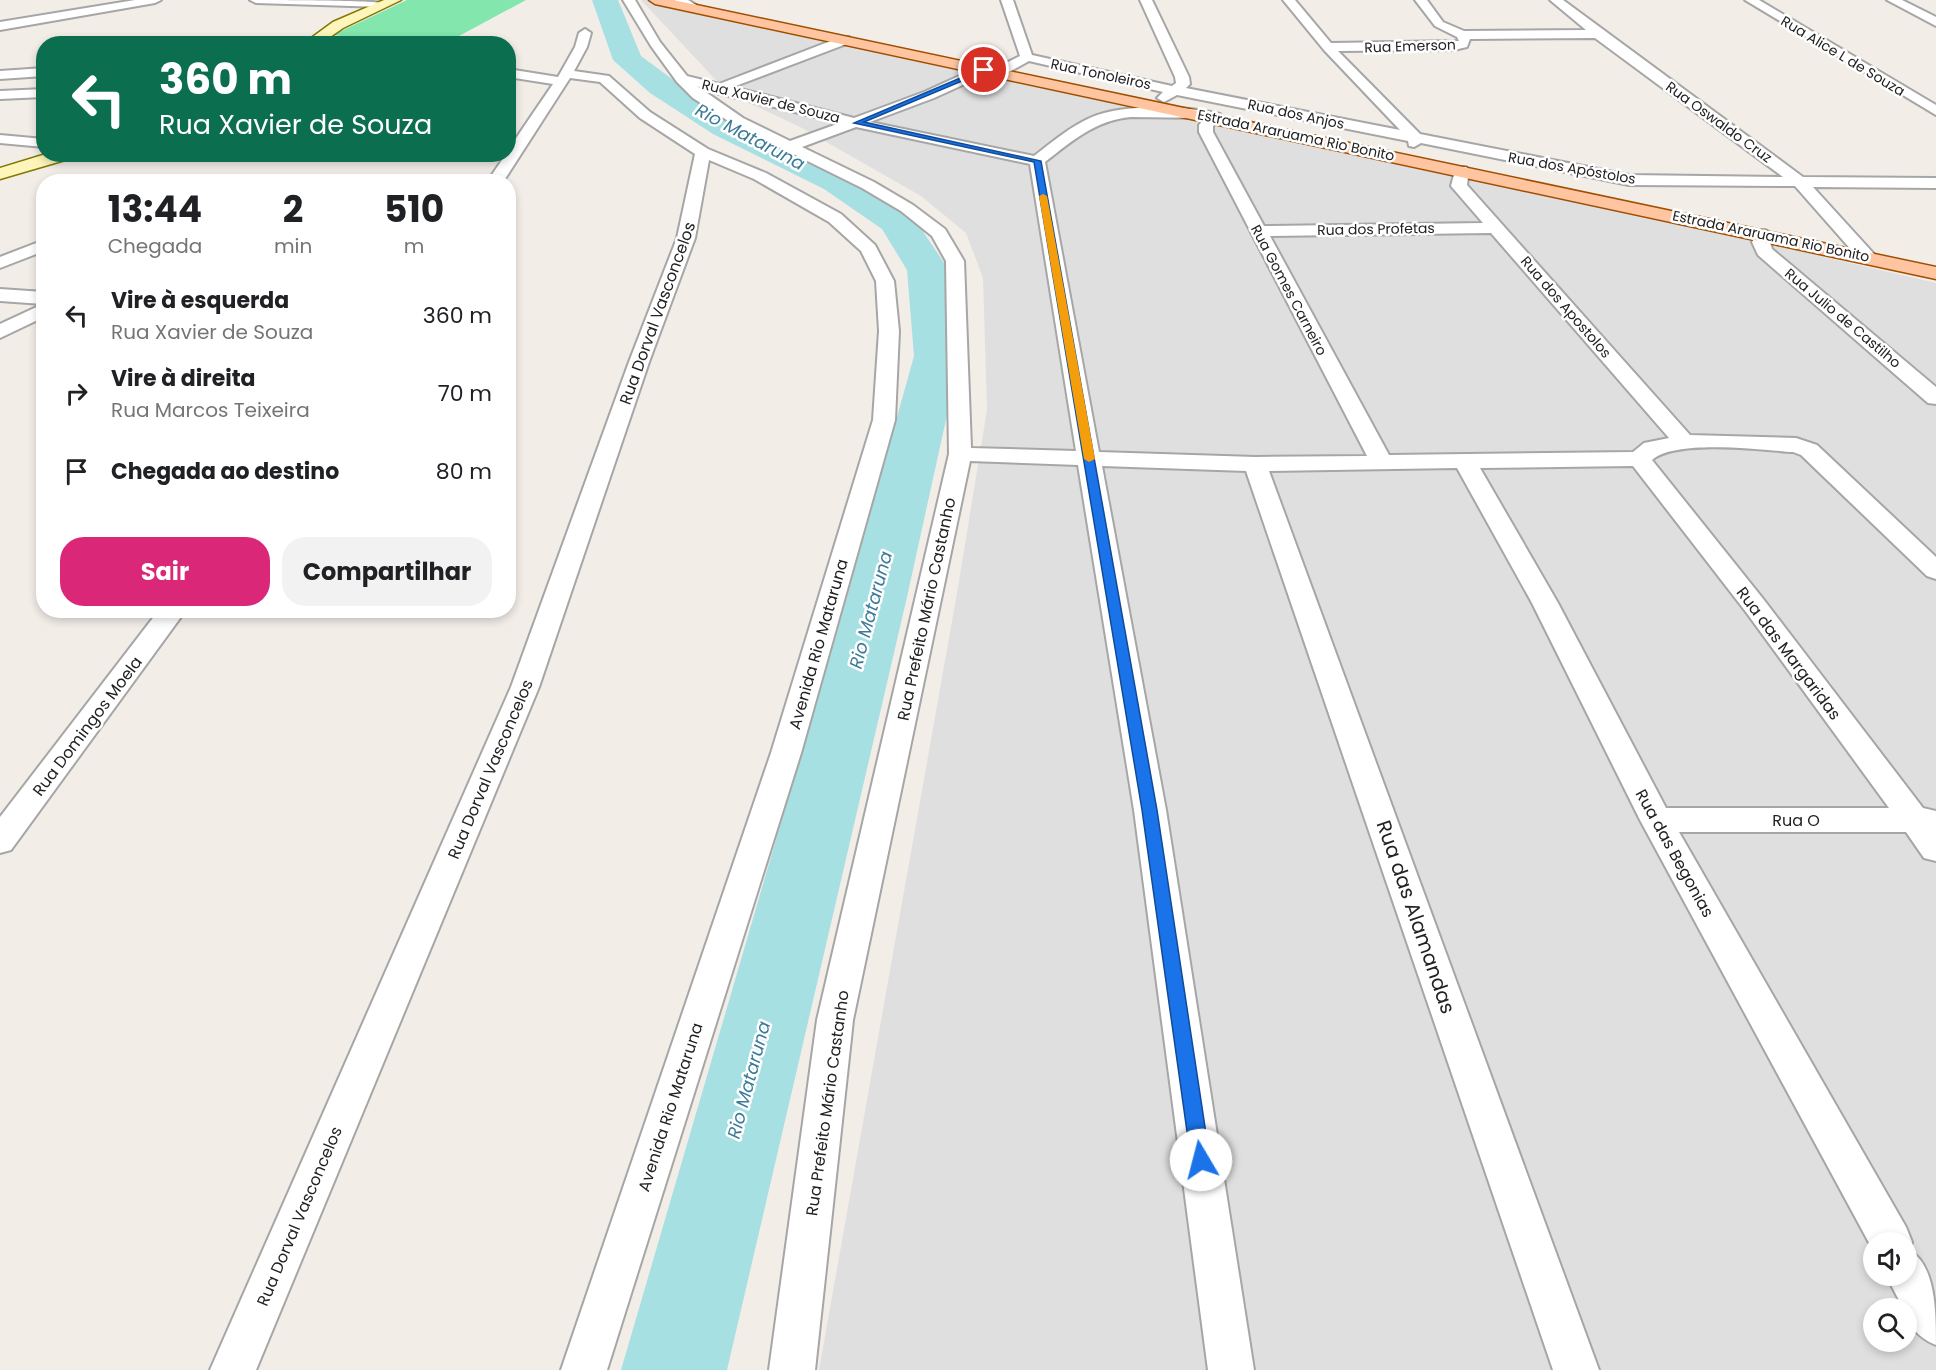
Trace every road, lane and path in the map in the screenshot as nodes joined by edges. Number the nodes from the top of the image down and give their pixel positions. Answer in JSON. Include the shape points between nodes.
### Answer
{"nodes":[{"id":1,"x":155,"y":0,"type":"edge"},
{"id":2,"x":256,"y":0,"type":"edge"},
{"id":3,"x":679,"y":0,"type":"edge"},
{"id":4,"x":1007,"y":0,"type":"edge"},
{"id":5,"x":1146,"y":0,"type":"edge"},
{"id":6,"x":1289,"y":0,"type":"edge"},
{"id":7,"x":1421,"y":0,"type":"edge"},
{"id":8,"x":1556,"y":0,"type":"edge"},
{"id":9,"x":1751,"y":0,"type":"edge"},
{"id":10,"x":1893,"y":0,"type":"edge"},
{"id":11,"x":643,"y":1,"type":"edge"},
{"id":12,"x":389,"y":2,"type":"edge"},
{"id":13,"x":695,"y":8,"type":"junction"},
{"id":14,"x":1936,"y":22,"type":"edge"},
{"id":15,"x":0,"y":26,"type":"edge"},
{"id":16,"x":585,"y":33,"type":"dead end"},
{"id":17,"x":1598,"y":34,"type":"junction"},
{"id":18,"x":322,"y":36,"type":"edge"},
{"id":19,"x":1462,"y":36,"type":"junction"},
{"id":20,"x":845,"y":40,"type":"junction"},
{"id":21,"x":1328,"y":47,"type":"junction"},
{"id":22,"x":1027,"y":57,"type":"junction"},
{"id":23,"x":991,"y":71,"type":"junction"},
{"id":24,"x":36,"y":73,"type":"edge"},
{"id":25,"x":516,"y":74,"type":"edge"},
{"id":26,"x":0,"y":75,"type":"edge"},
{"id":27,"x":563,"y":77,"type":"junction"},
{"id":28,"x":700,"y":87,"type":"junction"},
{"id":29,"x":1175,"y":89,"type":"junction"},
{"id":30,"x":36,"y":93,"type":"edge"},
{"id":31,"x":0,"y":95,"type":"edge"},
{"id":32,"x":1155,"y":105,"type":"junction"},
{"id":33,"x":1936,"y":111,"type":"edge"},
{"id":34,"x":1210,"y":116,"type":"junction"},
{"id":35,"x":857,"y":123,"type":"junction"},
{"id":36,"x":0,"y":139,"type":"edge"},
{"id":37,"x":1416,"y":139,"type":"junction"},
{"id":38,"x":36,"y":142,"type":"edge"},
{"id":39,"x":791,"y":146,"type":"junction"},
{"id":40,"x":516,"y":150,"type":"edge"},
{"id":41,"x":704,"y":152,"type":"junction"},
{"id":42,"x":1405,"y":158,"type":"junction"},
{"id":43,"x":1037,"y":161,"type":"junction"},
{"id":44,"x":40,"y":162,"type":"edge"},
{"id":45,"x":1461,"y":170,"type":"junction"},
{"id":46,"x":0,"y":174,"type":"edge"},
{"id":47,"x":1629,"y":180,"type":"junction"},
{"id":48,"x":1801,"y":183,"type":"junction"},
{"id":49,"x":1936,"y":183,"type":"edge"},
{"id":50,"x":1621,"y":204,"type":"junction"},
{"id":51,"x":1495,"y":228,"type":"junction"},
{"id":52,"x":1257,"y":231,"type":"junction"},
{"id":53,"x":1765,"y":234,"type":"junction"},
{"id":54,"x":36,"y":248,"type":"edge"},
{"id":55,"x":1868,"y":258,"type":"junction"},
{"id":56,"x":0,"y":263,"type":"edge"},
{"id":57,"x":1936,"y":273,"type":"edge"},
{"id":58,"x":0,"y":295,"type":"edge"},
{"id":59,"x":36,"y":297,"type":"edge"},
{"id":60,"x":36,"y":313,"type":"edge"},
{"id":61,"x":0,"y":332,"type":"edge"},
{"id":62,"x":1936,"y":398,"type":"edge"},
{"id":63,"x":1683,"y":441,"type":"junction"},
{"id":64,"x":960,"y":454,"type":"junction"},
{"id":65,"x":1089,"y":459,"type":"junction"},
{"id":66,"x":1639,"y":459,"type":"junction"},
{"id":67,"x":1465,"y":462,"type":"junction"},
{"id":68,"x":1382,"y":463,"type":"junction"},
{"id":69,"x":1255,"y":464,"type":"junction"},
{"id":70,"x":1936,"y":571,"type":"edge"},
{"id":71,"x":167,"y":618,"type":"edge"},
{"id":72,"x":1656,"y":820,"type":"junction"},
{"id":73,"x":1925,"y":820,"type":"edge"},
{"id":74,"x":0,"y":841,"type":"edge"},
{"id":75,"x":1936,"y":849,"type":"edge"},
{"id":76,"x":1885,"y":1232,"type":"edge"},
{"id":77,"x":1915,"y":1286,"type":"edge"},
{"id":78,"x":1936,"y":1323,"type":"edge"},
{"id":79,"x":233,"y":1370,"type":"edge"},
{"id":80,"x":584,"y":1370,"type":"edge"},
{"id":81,"x":792,"y":1370,"type":"edge"},
{"id":82,"x":1231,"y":1370,"type":"edge"},
{"id":83,"x":1576,"y":1370,"type":"edge"}],
"edges":[{"from":1,"to":15,"type":"street"},
{"from":2,"to":12,"type":"street"},
{"from":3,"to":13,"type":"street"},
{"from":4,"to":22,"type":"street"},
{"from":5,"to":29,"type":"street","via":[[1182,77],[1183,84]]},
{"from":6,"to":21,"type":"street"},
{"from":7,"to":19,"type":"street","name":"Rua Emerson","via":[[1439,24]]},
{"from":8,"to":17,"type":"street","name":"Rua Oswaldo Cruz"},
{"from":9,"to":33,"type":"street","name":"Rua Alice L de Souza"},
{"from":10,"to":14,"type":"street"},
{"from":11,"to":13,"type":"main road","name":"Estrada Araruama Rio Bonito"},
{"from":11,"to":28,"type":"street","name":"Rua Prefeito Mário Castanho"},
{"from":12,"to":18,"type":"street"},
{"from":13,"to":20,"type":"main road","name":"Estrada Araruama Rio Bonito"},
{"from":16,"to":27,"type":"street"},
{"from":17,"to":19,"type":"street"},
{"from":17,"to":48,"type":"street","name":"Rua Oswaldo Cruz"},
{"from":19,"to":21,"type":"street","name":"Rua Emerson","via":[[1463,44],[1454,46]]},
{"from":20,"to":23,"type":"main road","name":"Estrada Araruama Rio Bonito"},
{"from":20,"to":28,"type":"street"},
{"from":21,"to":37,"type":"street"},
{"from":22,"to":23,"type":"street"},
{"from":22,"to":29,"type":"street","name":"Rua Tonoleiros","via":[[1081,72]]},
{"from":23,"to":32,"type":"main road","name":"Estrada Araruama Rio Bonito"},
{"from":23,"to":35,"type":"street"},
{"from":24,"to":26,"type":"street"},
{"from":25,"to":27,"type":"street","name":"Avenida Rio Mataruna"},
{"from":27,"to":40,"type":"street"},
{"from":27,"to":41,"type":"street","name":"Avenida Rio Mataruna","via":[[604,79],[645,115]]},
{"from":28,"to":35,"type":"street","name":"Rua Xavier de Souza"},
{"from":28,"to":39,"type":"street","name":"Rua Prefeito Mário Castanho","via":[[738,121]]},
{"from":29,"to":32,"type":"street"},
{"from":29,"to":37,"type":"street","name":"Rua dos Anjos"},
{"from":30,"to":31,"type":"street"},
{"from":32,"to":34,"type":"main road","name":"Estrada Araruama Rio Bonito"},
{"from":34,"to":42,"type":"main road","name":"Estrada Araruama Rio Bonito"},
{"from":34,"to":43,"type":"street","via":[[1108,116],[1066,138]]},
{"from":34,"to":52,"type":"street","name":"Rua Gomes Carneiro","via":[[1206,132]]},
{"from":35,"to":39,"type":"street"},
{"from":35,"to":43,"type":"street","name":"Rua Xavier de Souza"},
{"from":36,"to":38,"type":"street"},
{"from":37,"to":42,"type":"street"},
{"from":37,"to":47,"type":"street","name":"Rua dos Apóstolos"},
{"from":39,"to":64,"type":"street","name":"Rua Prefeito Mário Castanho","via":[[907,208],[939,233],[955,261]]},
{"from":41,"to":79,"type":"street","name":"Rua Dorval Vasconcelos","via":[[686,238],[525,687]]},
{"from":41,"to":80,"type":"street","name":"Avenida Rio Mataruna","via":[[749,171],[835,218],[869,249],[885,281],[889,331],[884,420],[786,753]]},
{"from":42,"to":45,"type":"main road","name":"Estrada Araruama Rio Bonito"},
{"from":43,"to":65,"type":"street"},
{"from":44,"to":46,"type":"street"},
{"from":45,"to":50,"type":"main road","name":"Estrada Araruama Rio Bonito"},
{"from":45,"to":51,"type":"street","name":"Rua dos Apostolos","via":[[1459,186]]},
{"from":47,"to":48,"type":"street","name":"Rua dos Apóstolos"},
{"from":47,"to":50,"type":"street"},
{"from":48,"to":49,"type":"street","name":"Rua dos Apóstolos"},
{"from":48,"to":55,"type":"street","name":"Rua Oswaldo Cruz"},
{"from":50,"to":53,"type":"main road","name":"Estrada Araruama Rio Bonito"},
{"from":51,"to":52,"type":"street","name":"Rua dos Profetas"},
{"from":51,"to":63,"type":"street","name":"Rua dos Apostolos"},
{"from":52,"to":68,"type":"street","name":"Rua Gomes Carneiro"},
{"from":53,"to":55,"type":"main road","name":"Estrada Araruama Rio Bonito"},
{"from":53,"to":62,"type":"street","name":"Rua Julio de Castilho","via":[[1761,242],[1764,251]]},
{"from":54,"to":56,"type":"street"},
{"from":55,"to":57,"type":"main road","name":"Estrada Araruama Rio Bonito"},
{"from":58,"to":59,"type":"street"},
{"from":60,"to":61,"type":"street"},
{"from":63,"to":66,"type":"street","via":[[1652,448]]},
{"from":63,"to":70,"type":"street","via":[[1781,443],[1809,450]]},
{"from":64,"to":65,"type":"street"},
{"from":64,"to":81,"type":"street","name":"Rua Prefeito Mário Castanho","via":[[835,1020]]},
{"from":65,"to":69,"type":"street"},
{"from":65,"to":82,"type":"street","via":[[1150,810]]},
{"from":66,"to":67,"type":"street"},
{"from":66,"to":73,"type":"street","name":"Rua das Margaridas"},
{"from":67,"to":68,"type":"street"},
{"from":67,"to":72,"type":"street","name":"Rua das Begonias","via":[[1545,603]]},
{"from":68,"to":69,"type":"street"},
{"from":69,"to":83,"type":"street","name":"Rua das Alamandas"},
{"from":71,"to":74,"type":"street","name":"Rua Domingos Moela"},
{"from":72,"to":73,"type":"street","name":"Rua O"},
{"from":72,"to":76,"type":"street","name":"Rua das Begonias"},
{"from":73,"to":75,"type":"street","name":"Rua das Margaridas"},
{"from":77,"to":78,"type":"street"}]}
